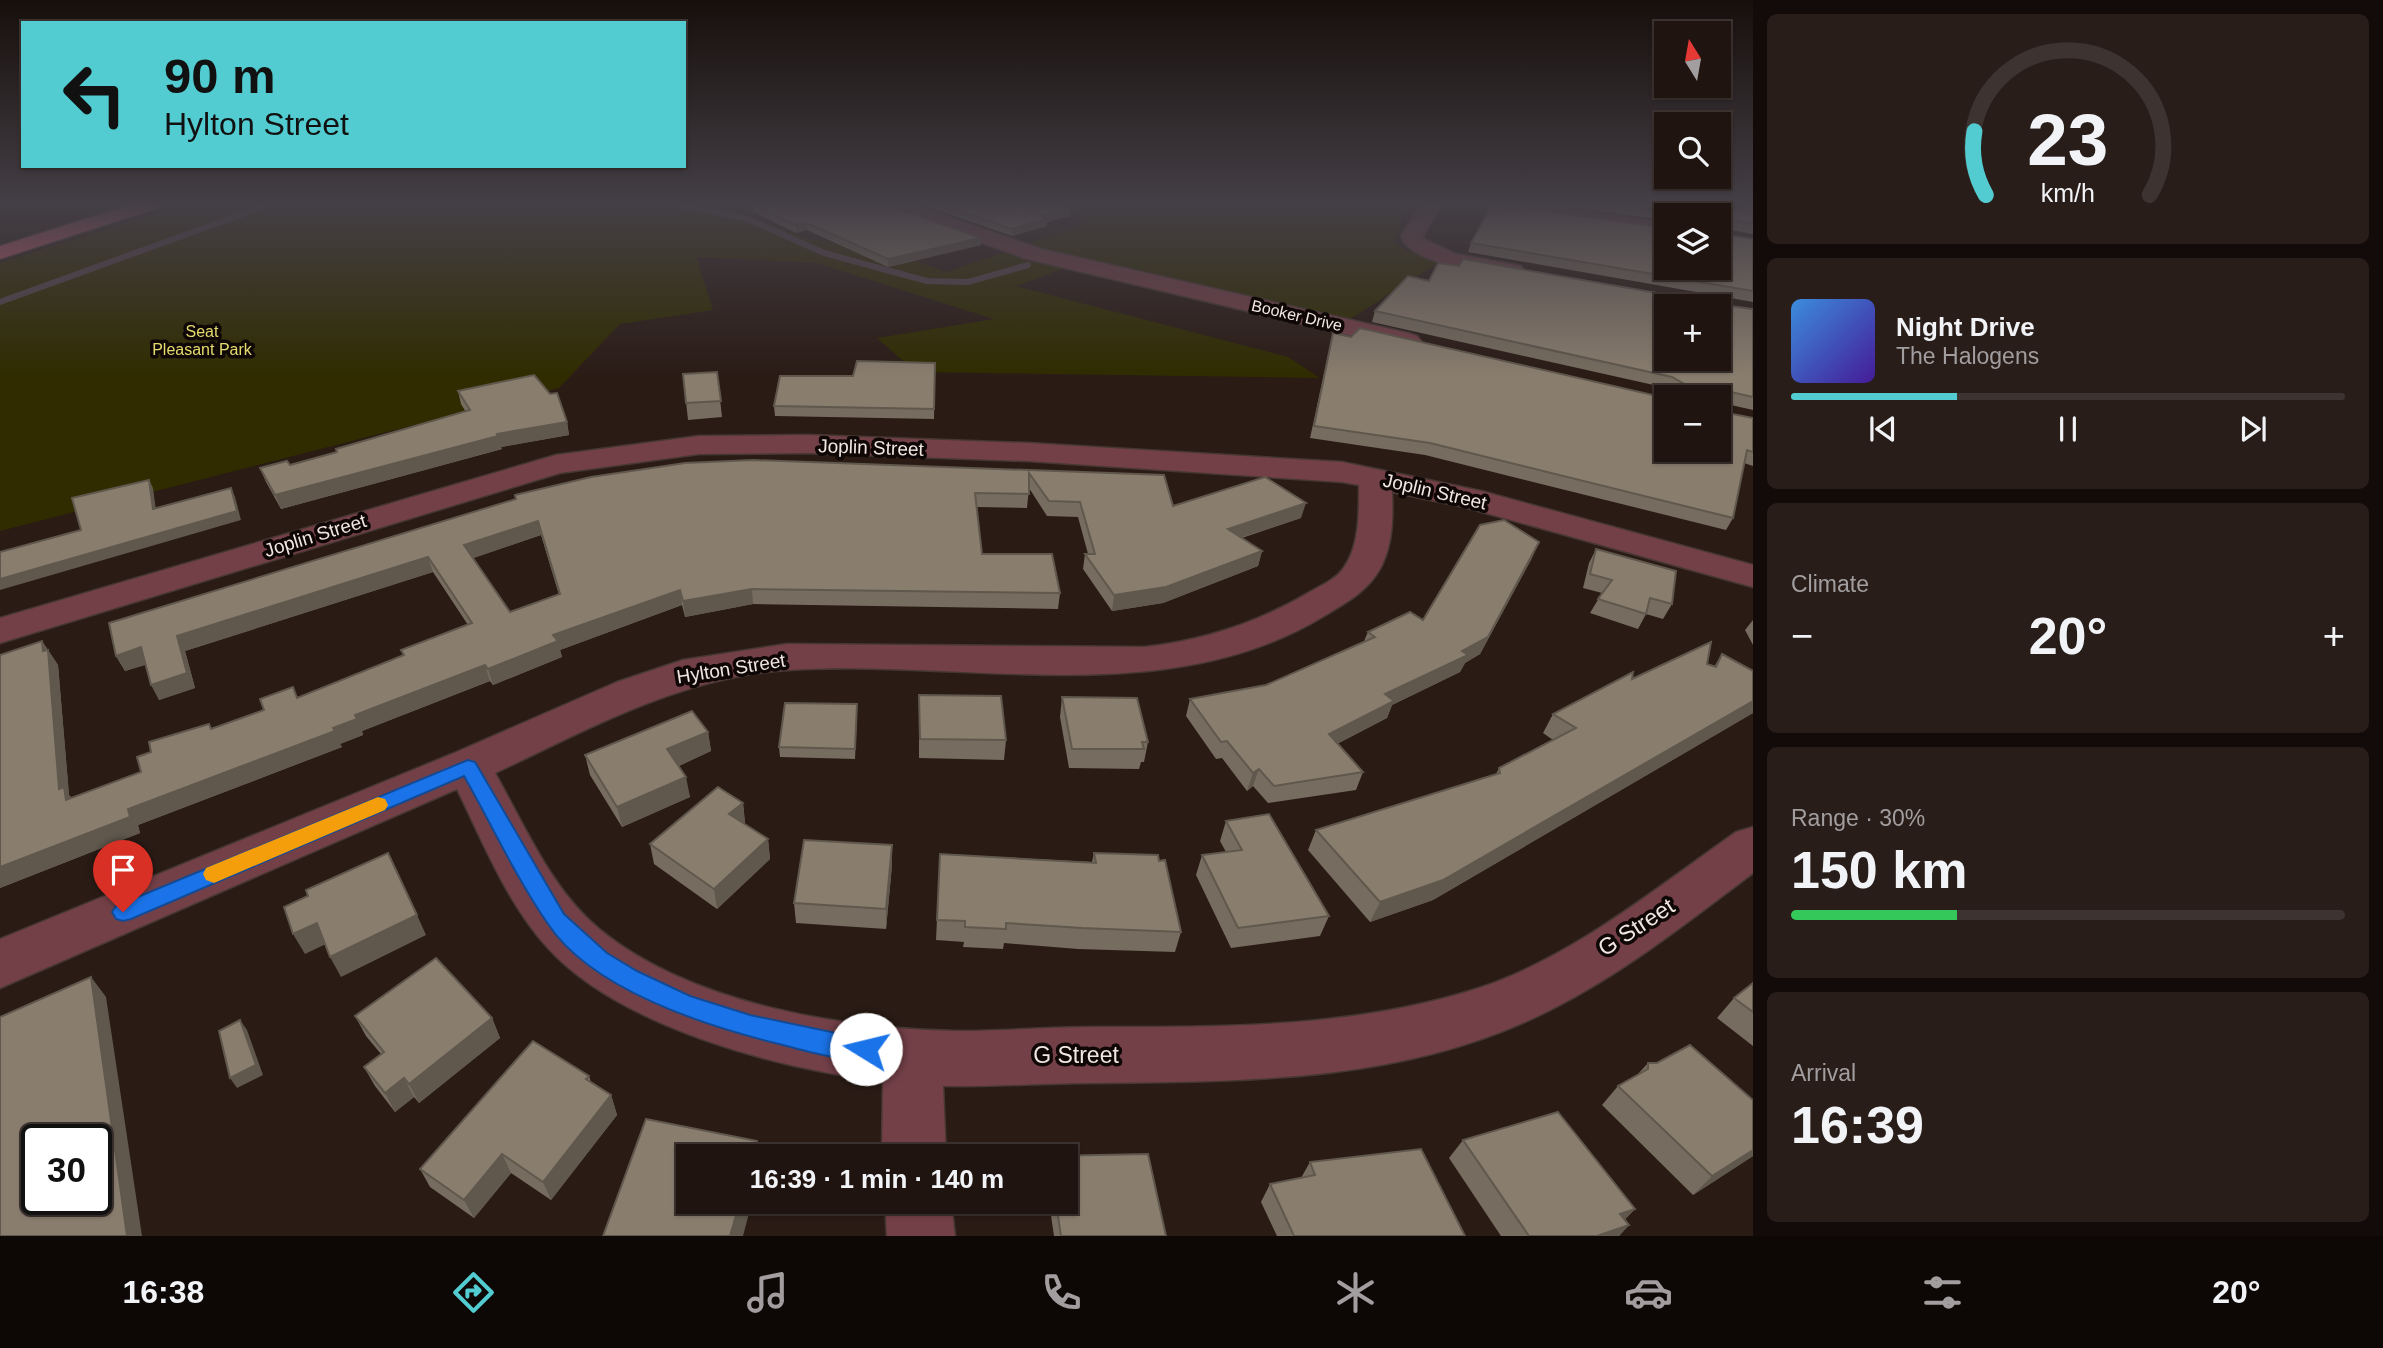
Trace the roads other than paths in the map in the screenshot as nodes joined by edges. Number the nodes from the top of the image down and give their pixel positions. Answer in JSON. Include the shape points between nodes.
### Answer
{"nodes":[{"id":1,"x":1068,"y":262,"type":"edge"},
{"id":2,"x":1465,"y":262,"type":"edge"},
{"id":3,"x":1533,"y":274,"type":"edge"},
{"id":4,"x":1425,"y":345,"type":"edge"},
{"id":5,"x":1375,"y":478,"type":"junction"},
{"id":6,"x":1753,"y":576,"type":"edge"},
{"id":7,"x":0,"y":631,"type":"edge"},
{"id":8,"x":468,"y":766,"type":"junction"},
{"id":9,"x":1753,"y":846,"type":"edge"},
{"id":10,"x":0,"y":964,"type":"edge"},
{"id":11,"x":913,"y":1057,"type":"junction"},
{"id":12,"x":914,"y":1144,"type":"edge"},
{"id":13,"x":919,"y":1214,"type":"edge"},
{"id":14,"x":920,"y":1236,"type":"edge"}],
"edges":[{"from":1,"to":4,"type":"street","name":"Booker Drive"},
{"from":2,"to":3,"type":"street"},
{"from":5,"to":6,"type":"street","name":"Joplin Street","via":[[1572,524]]},
{"from":5,"to":7,"type":"street","name":"Joplin Street","via":[[1307,469],[1028,452],[754,444],[658,449],[518,474]]},
{"from":5,"to":8,"type":"street","name":"Hylton Street","via":[[1375,523],[1367,559],[1357,576],[1311,608],[1230,644],[1145,660],[808,657],[736,663],[666,678]]},
{"from":8,"to":10,"type":"street","name":"Hylton Street"},
{"from":8,"to":11,"type":"street","name":"G Street","via":[[557,920],[599,960],[685,1004],[750,1026]]},
{"from":9,"to":11,"type":"street","name":"G Street","via":[[1647,922],[1550,982],[1481,1013],[1419,1032],[1326,1048],[1246,1054]]},
{"from":11,"to":12,"type":"street"},
{"from":13,"to":14,"type":"street"}]}
